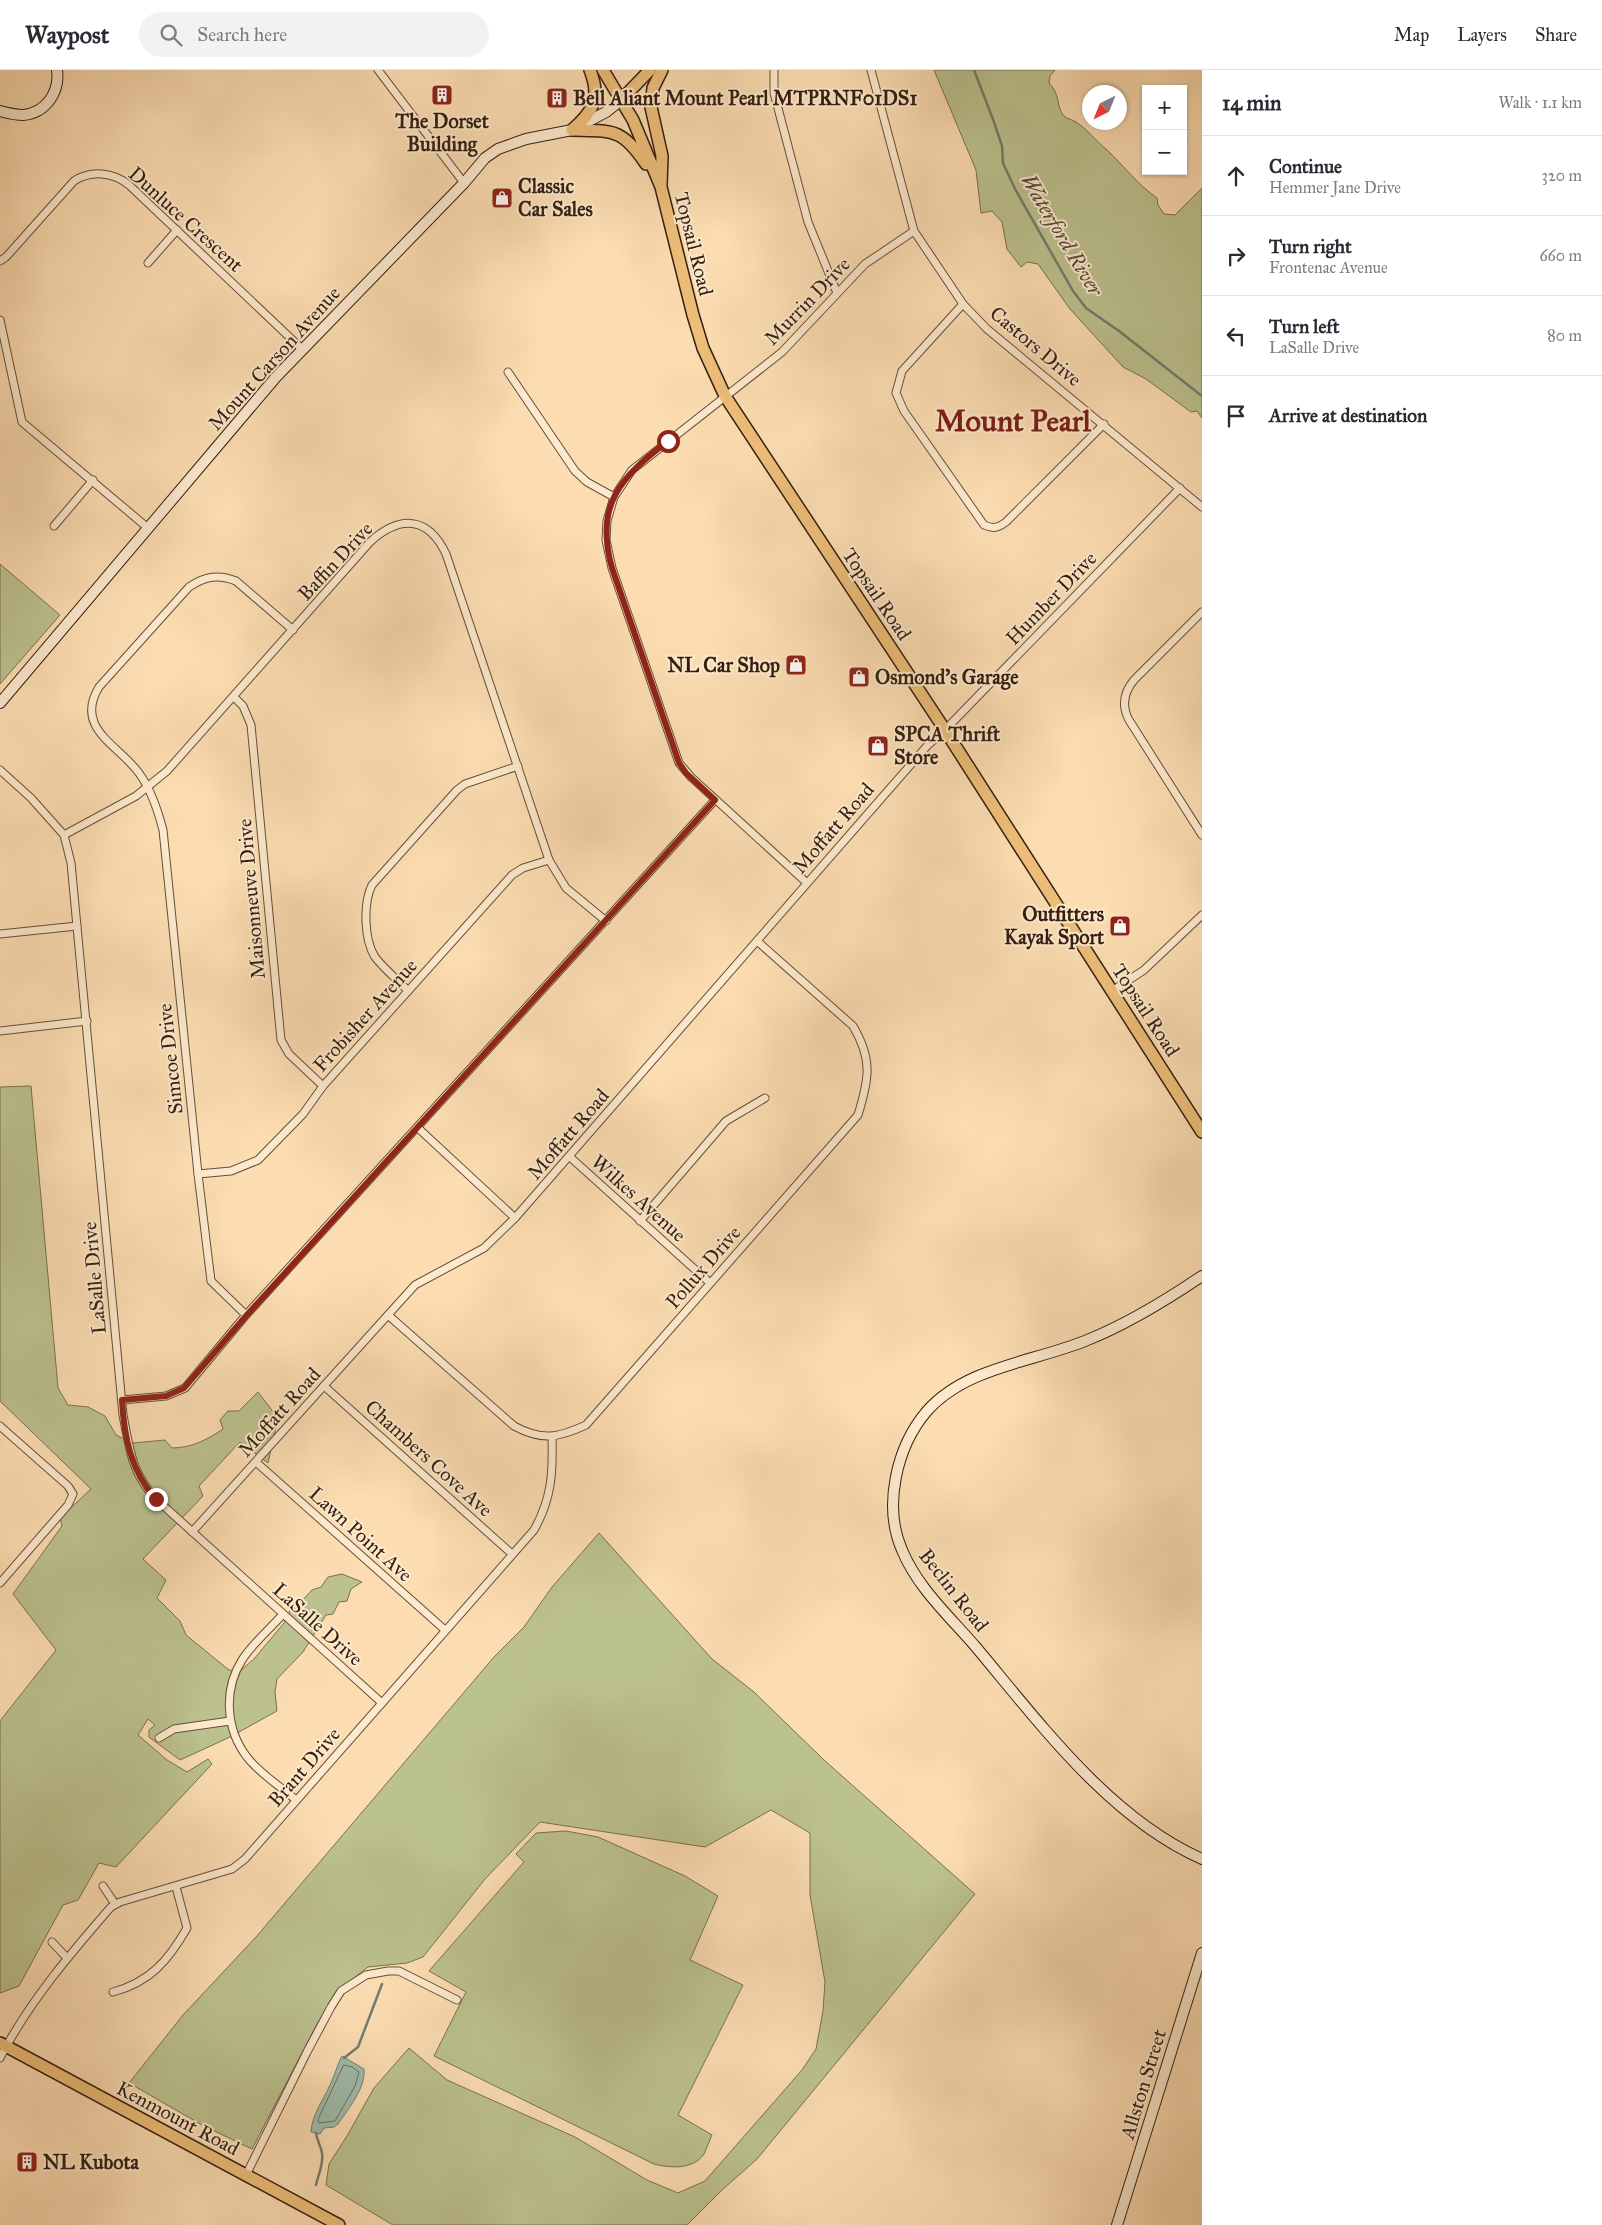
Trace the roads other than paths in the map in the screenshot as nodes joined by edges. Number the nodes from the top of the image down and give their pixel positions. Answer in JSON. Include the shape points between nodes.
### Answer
{"nodes":[{"id":1,"x":57,"y":70,"type":"edge"},
{"id":2,"x":378,"y":70,"type":"edge"},
{"id":3,"x":590,"y":70,"type":"edge"},
{"id":4,"x":603,"y":70,"type":"edge"},
{"id":5,"x":650,"y":70,"type":"edge"},
{"id":6,"x":662,"y":70,"type":"edge"},
{"id":7,"x":774,"y":70,"type":"edge"},
{"id":8,"x":871,"y":70,"type":"edge"},
{"id":9,"x":621,"y":100,"type":"junction"},
{"id":10,"x":0,"y":111,"type":"edge"},
{"id":11,"x":572,"y":130,"type":"junction"},
{"id":12,"x":464,"y":183,"type":"junction"},
{"id":13,"x":661,"y":187,"type":"junction"},
{"id":14,"x":177,"y":230,"type":"junction"},
{"id":15,"x":914,"y":231,"type":"junction"},
{"id":16,"x":0,"y":261,"type":"edge"},
{"id":17,"x":148,"y":263,"type":"dead end"},
{"id":18,"x":837,"y":293,"type":"junction"},
{"id":19,"x":963,"y":304,"type":"junction"},
{"id":20,"x":0,"y":320,"type":"edge"},
{"id":21,"x":302,"y":349,"type":"junction"},
{"id":22,"x":508,"y":372,"type":"dead end"},
{"id":23,"x":725,"y":396,"type":"junction"},
{"id":24,"x":1104,"y":424,"type":"junction"},
{"id":25,"x":93,"y":480,"type":"junction"},
{"id":26,"x":1180,"y":488,"type":"junction"},
{"id":27,"x":614,"y":497,"type":"junction"},
{"id":28,"x":1202,"y":507,"type":"edge"},
{"id":29,"x":54,"y":526,"type":"dead end"},
{"id":30,"x":148,"y":528,"type":"junction"},
{"id":31,"x":1202,"y":612,"type":"edge"},
{"id":32,"x":293,"y":630,"type":"junction"},
{"id":33,"x":234,"y":697,"type":"junction"},
{"id":34,"x":0,"y":703,"type":"edge"},
{"id":35,"x":945,"y":730,"type":"junction"},
{"id":36,"x":518,"y":766,"type":"junction"},
{"id":37,"x":0,"y":770,"type":"edge"},
{"id":38,"x":148,"y":788,"type":"junction"},
{"id":39,"x":715,"y":800,"type":"junction"},
{"id":40,"x":64,"y":835,"type":"junction"},
{"id":41,"x":1202,"y":835,"type":"edge"},
{"id":42,"x":549,"y":860,"type":"junction"},
{"id":43,"x":807,"y":882,"type":"junction"},
{"id":44,"x":1202,"y":915,"type":"edge"},
{"id":45,"x":606,"y":921,"type":"junction"},
{"id":46,"x":77,"y":926,"type":"junction"},
{"id":47,"x":0,"y":934,"type":"edge"},
{"id":48,"x":756,"y":940,"type":"junction"},
{"id":49,"x":408,"y":990,"type":"junction"},
{"id":50,"x":1112,"y":991,"type":"junction"},
{"id":51,"x":87,"y":1021,"type":"junction"},
{"id":52,"x":0,"y":1031,"type":"edge"},
{"id":53,"x":323,"y":1086,"type":"junction"},
{"id":54,"x":765,"y":1098,"type":"dead end"},
{"id":55,"x":418,"y":1128,"type":"junction"},
{"id":56,"x":1202,"y":1132,"type":"edge"},
{"id":57,"x":570,"y":1157,"type":"junction"},
{"id":58,"x":198,"y":1174,"type":"junction"},
{"id":59,"x":515,"y":1218,"type":"junction"},
{"id":60,"x":640,"y":1221,"type":"junction"},
{"id":61,"x":1202,"y":1276,"type":"edge"},
{"id":62,"x":710,"y":1283,"type":"junction"},
{"id":63,"x":388,"y":1315,"type":"junction"},
{"id":64,"x":246,"y":1316,"type":"junction"},
{"id":65,"x":324,"y":1386,"type":"junction"},
{"id":66,"x":122,"y":1400,"type":"junction"},
{"id":67,"x":0,"y":1426,"type":"edge"},
{"id":68,"x":552,"y":1437,"type":"junction"},
{"id":69,"x":256,"y":1462,"type":"junction"},
{"id":70,"x":192,"y":1532,"type":"junction"},
{"id":71,"x":512,"y":1554,"type":"junction"},
{"id":72,"x":0,"y":1583,"type":"edge"},
{"id":73,"x":283,"y":1614,"type":"junction"},
{"id":74,"x":445,"y":1630,"type":"junction"},
{"id":75,"x":382,"y":1703,"type":"junction"},
{"id":76,"x":230,"y":1722,"type":"junction"},
{"id":77,"x":159,"y":1738,"type":"dead end"},
{"id":78,"x":296,"y":1800,"type":"junction"},
{"id":79,"x":1202,"y":1859,"type":"edge"},
{"id":80,"x":103,"y":1886,"type":"dead end"},
{"id":81,"x":176,"y":1887,"type":"junction"},
{"id":82,"x":115,"y":1904,"type":"junction"},
{"id":83,"x":52,"y":1942,"type":"dead end"},
{"id":84,"x":1202,"y":1952,"type":"edge"},
{"id":85,"x":67,"y":1958,"type":"junction"},
{"id":86,"x":113,"y":1992,"type":"dead end"},
{"id":87,"x":457,"y":2000,"type":"dead end"},
{"id":88,"x":3,"y":2044,"type":"edge"},
{"id":89,"x":0,"y":2058,"type":"edge"},
{"id":90,"x":246,"y":2175,"type":"junction"},
{"id":91,"x":339,"y":2225,"type":"edge"},
{"id":92,"x":1117,"y":2225,"type":"edge"}],
"edges":[{"from":1,"to":10,"type":"street","via":[[54,94],[42,108],[26,114]]},
{"from":2,"to":12,"type":"street"},
{"from":3,"to":11,"type":"main road","via":[[595,86],[594,103],[586,119]]},
{"from":4,"to":9,"type":"main road","name":"Topsail Road"},
{"from":5,"to":9,"type":"main road"},
{"from":6,"to":13,"type":"main road","via":[[653,88],[651,107],[662,156]]},
{"from":7,"to":18,"type":"street","via":[[774,93],[808,222]]},
{"from":8,"to":15,"type":"street","name":"Castors Drive"},
{"from":9,"to":11,"type":"street","name":"Mount Carson Avenue"},
{"from":9,"to":13,"type":"main road","name":"Topsail Road"},
{"from":11,"to":12,"type":"street","name":"Mount Carson Avenue","via":[[526,138],[498,149],[485,158]]},
{"from":11,"to":13,"type":"main road","via":[[601,130],[622,136],[636,149]]},
{"from":12,"to":21,"type":"street","name":"Mount Carson Avenue"},
{"from":13,"to":23,"type":"main road","name":"Topsail Road","via":[[692,316]]},
{"from":14,"to":16,"type":"street","name":"Dunluce Crescent","via":[[125,182],[108,175],[90,174],[69,185]]},
{"from":14,"to":17,"type":"street"},
{"from":14,"to":21,"type":"street","name":"Dunluce Crescent"},
{"from":15,"to":18,"type":"street","name":"Murrin Drive","via":[[865,264]]},
{"from":15,"to":19,"type":"street","name":"Castors Drive"},
{"from":18,"to":23,"type":"street","name":"Murrin Drive","via":[[782,352]]},
{"from":19,"to":24,"type":"street","name":"Castors Drive","via":[[987,329]]},
{"from":19,"to":24,"type":"street","via":[[902,371],[896,393],[904,411],[984,525],[1000,527],[1006,522]]},
{"from":20,"to":25,"type":"street","via":[[22,422]]},
{"from":21,"to":30,"type":"street","name":"Mount Carson Avenue"},
{"from":22,"to":27,"type":"street","via":[[575,471]]},
{"from":23,"to":27,"type":"street","name":"Murrin Drive","via":[[637,464]]},
{"from":23,"to":35,"type":"main road","name":"Topsail Road"},
{"from":24,"to":26,"type":"street","name":"Castors Drive"},
{"from":25,"to":29,"type":"street"},
{"from":25,"to":30,"type":"street"},
{"from":26,"to":28,"type":"street","name":"Castors Drive"},
{"from":26,"to":35,"type":"street","name":"Humber Drive"},
{"from":27,"to":39,"type":"street","name":"Murrin Drive","via":[[606,530],[612,568],[679,763]]},
{"from":30,"to":34,"type":"street","name":"Mount Carson Avenue"},
{"from":31,"to":41,"type":"street","via":[[1134,680],[1124,702],[1129,720]]},
{"from":32,"to":33,"type":"street","name":"Baffin Drive"},
{"from":32,"to":36,"type":"street","name":"Baffin Drive","via":[[379,534],[410,522],[434,533],[446,554]]},
{"from":32,"to":38,"type":"street","name":"Simcoe Drive","via":[[232,579],[206,577],[190,587],[99,687],[92,705],[94,725],[100,734],[133,764]]},
{"from":33,"to":38,"type":"street","name":"Baffin Drive"},
{"from":33,"to":53,"type":"street","name":"Maisonneuve Drive","via":[[243,706],[251,725],[280,1040]]},
{"from":35,"to":43,"type":"street","name":"Moffatt Road"},
{"from":35,"to":50,"type":"main road","name":"Topsail Road"},
{"from":36,"to":42,"type":"street","name":"Baffin Drive"},
{"from":36,"to":49,"type":"street","via":[[465,784],[457,790],[379,878],[368,895],[366,919],[375,956]]},
{"from":37,"to":40,"type":"street","name":"LaSalle Drive"},
{"from":38,"to":40,"type":"street","name":"Baffin Drive"},
{"from":38,"to":58,"type":"street","name":"Simcoe Drive","via":[[163,830]]},
{"from":39,"to":43,"type":"street","name":"Murrin Drive"},
{"from":39,"to":45,"type":"street"},
{"from":40,"to":46,"type":"street","name":"LaSalle Drive","via":[[71,863]]},
{"from":42,"to":45,"type":"street","name":"Baffin Drive","via":[[566,888]]},
{"from":42,"to":49,"type":"street","name":"Frobisher Avenue","via":[[512,875]]},
{"from":43,"to":48,"type":"street","name":"Moffatt Road"},
{"from":44,"to":50,"type":"street","via":[[1144,970]]},
{"from":45,"to":55,"type":"street"},
{"from":46,"to":47,"type":"street"},
{"from":46,"to":51,"type":"street","name":"LaSalle Drive"},
{"from":48,"to":57,"type":"street","name":"Moffatt Road"},
{"from":48,"to":62,"type":"street","name":"Pollux Drive","via":[[853,1026],[867,1055],[869,1071],[858,1115]]},
{"from":49,"to":53,"type":"street","name":"Frobisher Avenue"},
{"from":50,"to":56,"type":"main road","name":"Topsail Road"},
{"from":51,"to":52,"type":"street"},
{"from":51,"to":66,"type":"street","name":"LaSalle Drive"},
{"from":53,"to":58,"type":"street","name":"Frobisher Avenue","via":[[303,1114],[258,1160],[231,1171]]},
{"from":54,"to":60,"type":"street","via":[[726,1121]]},
{"from":55,"to":59,"type":"street"},
{"from":55,"to":64,"type":"street"},
{"from":57,"to":59,"type":"street","name":"Moffatt Road"},
{"from":57,"to":60,"type":"street","name":"Wilkes Avenue"},
{"from":58,"to":64,"type":"street","name":"Simcoe Drive","via":[[211,1281]]},
{"from":59,"to":63,"type":"street","name":"Moffatt Road","via":[[484,1248],[420,1281]]},
{"from":60,"to":62,"type":"street","name":"Wilkes Avenue"},
{"from":61,"to":79,"type":"street","name":"Beclin Road","via":[[1118,1326],[1083,1342],[976,1378],[940,1399],[915,1426],[899,1466],[893,1494],[894,1522],[902,1550],[934,1599],[1041,1724],[1109,1795],[1163,1839]]},
{"from":62,"to":68,"type":"street","name":"Pollux Drive","via":[[586,1425]]},
{"from":63,"to":65,"type":"street","name":"Moffatt Road"},
{"from":63,"to":68,"type":"street","name":"Pollux Drive","via":[[514,1426],[529,1434]]},
{"from":64,"to":66,"type":"street","via":[[184,1388],[166,1396]]},
{"from":65,"to":69,"type":"street","name":"Moffatt Road"},
{"from":65,"to":71,"type":"street","name":"Chambers Cove Ave"},
{"from":66,"to":70,"type":"street","name":"LaSalle Drive","via":[[135,1471],[156,1499]]},
{"from":67,"to":72,"type":"street","via":[[73,1494],[68,1505]]},
{"from":68,"to":71,"type":"street","name":"Brant Drive","via":[[552,1474],[544,1512],[534,1530]]},
{"from":69,"to":70,"type":"street","name":"Moffatt Road"},
{"from":69,"to":74,"type":"street","name":"Lawn Point Ave"},
{"from":70,"to":73,"type":"street","name":"LaSalle Drive"},
{"from":71,"to":74,"type":"street","name":"Brant Drive"},
{"from":73,"to":75,"type":"street","name":"LaSalle Drive"},
{"from":73,"to":76,"type":"street","via":[[242,1660],[233,1678],[229,1699]]},
{"from":74,"to":75,"type":"street","name":"Brant Drive"},
{"from":75,"to":78,"type":"street","name":"Brant Drive"},
{"from":76,"to":77,"type":"street","via":[[174,1729]]},
{"from":76,"to":78,"type":"street","via":[[248,1759]]},
{"from":78,"to":81,"type":"street","name":"Brant Drive","via":[[245,1859],[232,1869]]},
{"from":80,"to":82,"type":"street"},
{"from":81,"to":82,"type":"street","name":"Brant Drive"},
{"from":81,"to":86,"type":"street","via":[[187,1928],[178,1944],[149,1976],[132,1987]]},
{"from":82,"to":85,"type":"street"},
{"from":83,"to":85,"type":"street"},
{"from":84,"to":92,"type":"street","name":"Allston Street"},
{"from":85,"to":88,"type":"street"},
{"from":87,"to":90,"type":"street","via":[[399,1971],[388,1970],[366,1975],[341,1991]]},
{"from":88,"to":89,"type":"street"},
{"from":88,"to":90,"type":"main road","name":"Kenmount Road"},
{"from":90,"to":91,"type":"main road","name":"Kenmount Road"}]}
